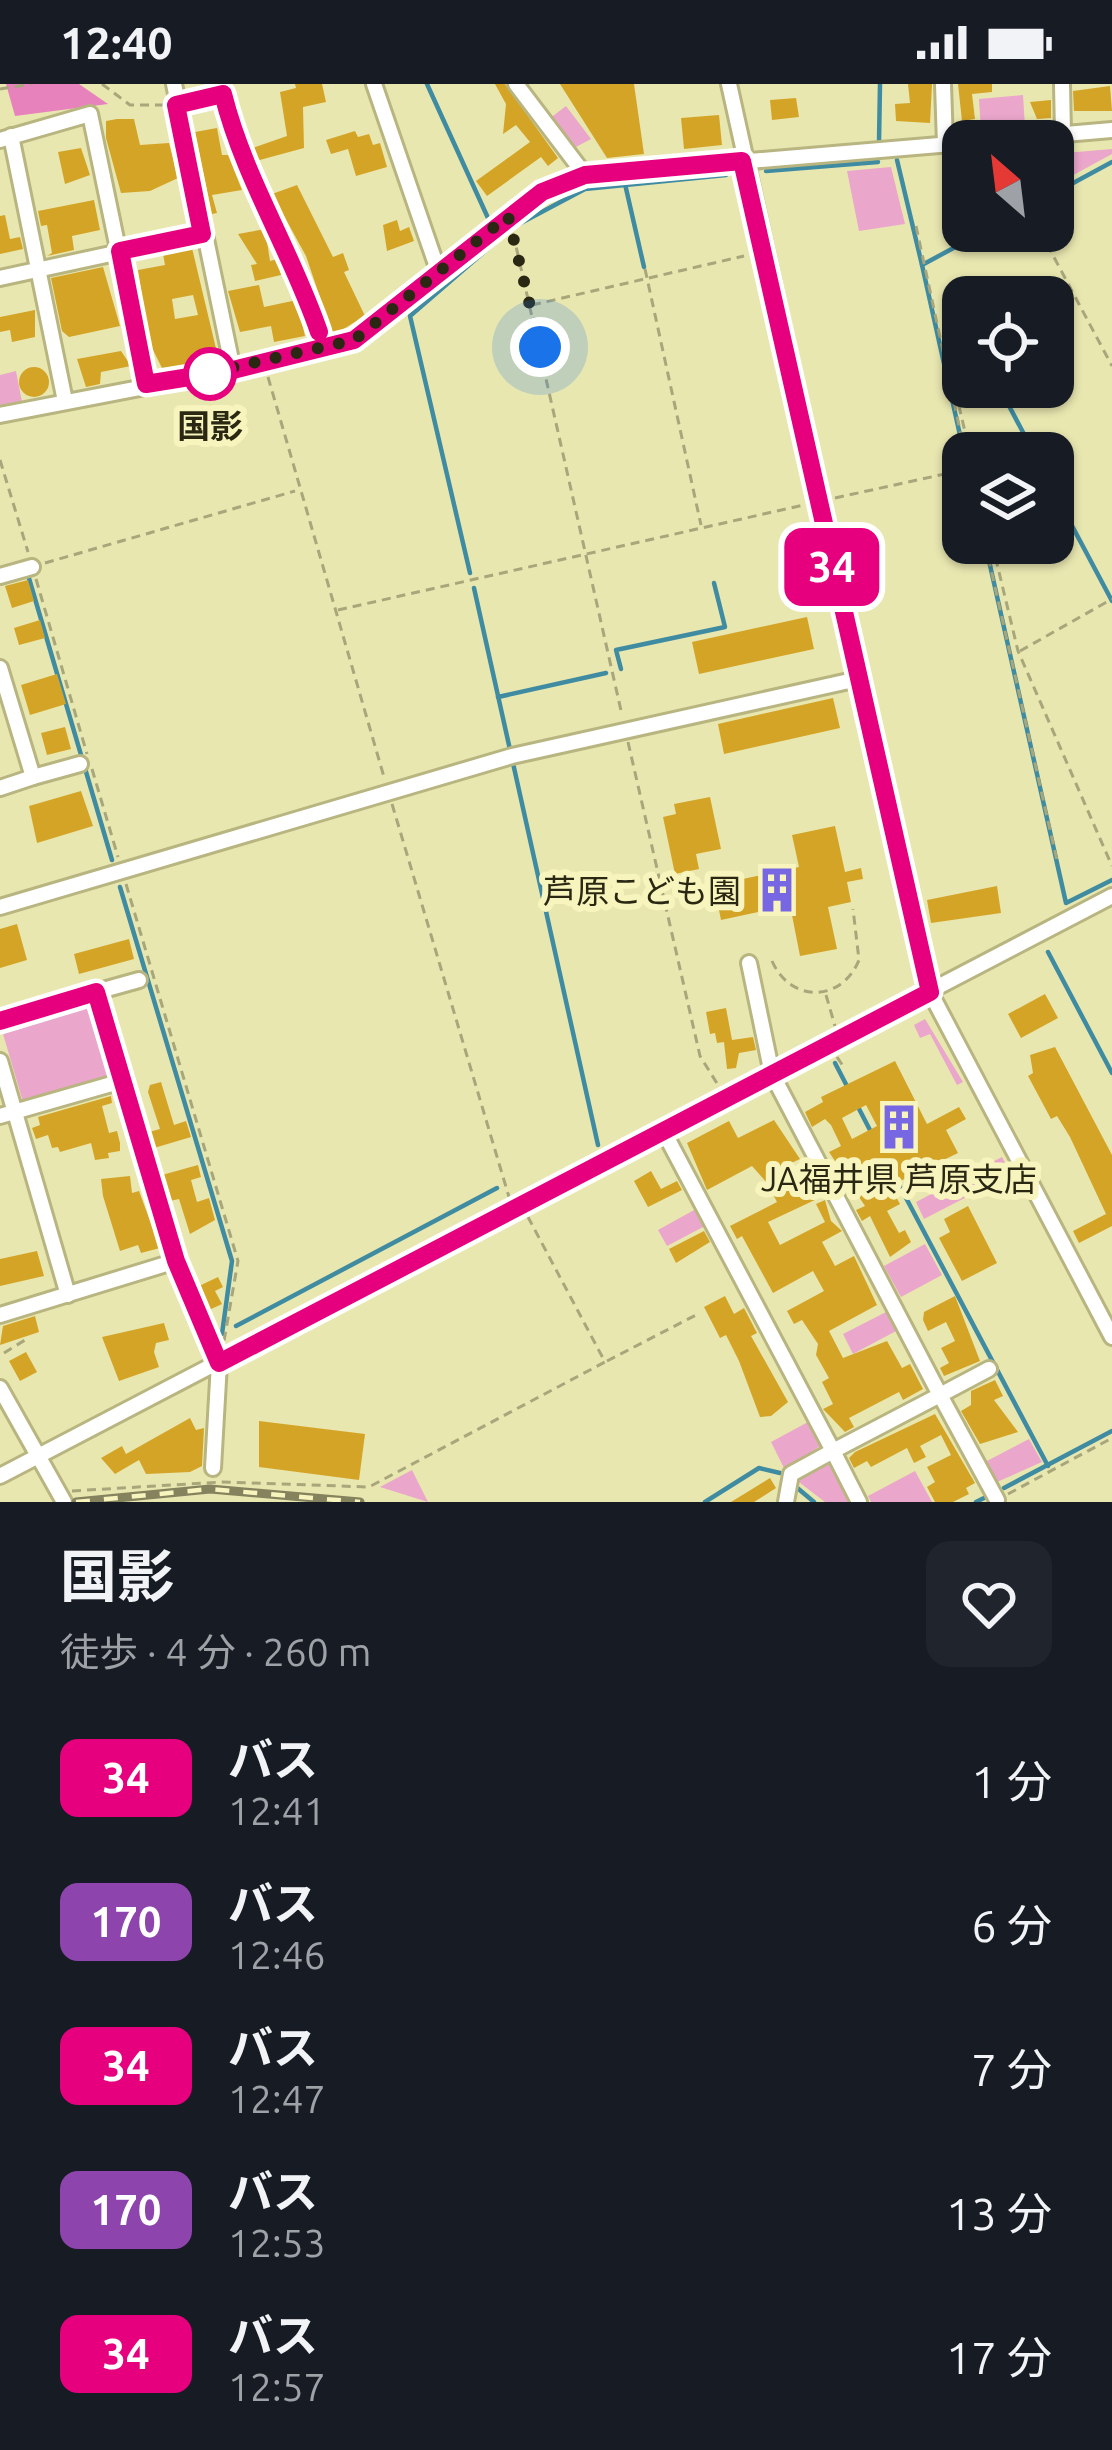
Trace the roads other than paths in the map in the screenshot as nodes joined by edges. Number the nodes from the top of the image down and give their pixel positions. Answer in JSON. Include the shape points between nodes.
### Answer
{"nodes":[{"id":1,"x":174,"y":84,"type":"edge"},
{"id":2,"x":374,"y":84,"type":"edge"},
{"id":3,"x":516,"y":84,"type":"edge"},
{"id":4,"x":729,"y":84,"type":"edge"},
{"id":5,"x":944,"y":84,"type":"edge"},
{"id":6,"x":1062,"y":84,"type":"edge"},
{"id":7,"x":176,"y":105,"type":"junction"},
{"id":8,"x":945,"y":120,"type":"edge"},
{"id":9,"x":1063,"y":120,"type":"edge"},
{"id":10,"x":1112,"y":130,"type":"edge"},
{"id":11,"x":1074,"y":132,"type":"edge"},
{"id":12,"x":6,"y":138,"type":"edge"},
{"id":13,"x":942,"y":144,"type":"edge"},
{"id":14,"x":742,"y":161,"type":"junction"},
{"id":15,"x":585,"y":175,"type":"junction"},
{"id":16,"x":202,"y":234,"type":"junction"},
{"id":17,"x":120,"y":251,"type":"junction"},
{"id":18,"x":39,"y":269,"type":"junction"},
{"id":19,"x":439,"y":273,"type":"junction"},
{"id":20,"x":0,"y":278,"type":"edge"},
{"id":21,"x":326,"y":350,"type":"junction"},
{"id":22,"x":233,"y":370,"type":"junction"},
{"id":23,"x":146,"y":384,"type":"junction"},
{"id":24,"x":65,"y":401,"type":"junction"},
{"id":25,"x":0,"y":415,"type":"edge"},
{"id":26,"x":32,"y":567,"type":"road end"},
{"id":27,"x":0,"y":576,"type":"edge"},
{"id":28,"x":0,"y":668,"type":"edge"},
{"id":29,"x":858,"y":679,"type":"junction"},
{"id":30,"x":80,"y":764,"type":"dead end"},
{"id":31,"x":32,"y":777,"type":"junction"},
{"id":32,"x":0,"y":788,"type":"edge"},
{"id":33,"x":1112,"y":896,"type":"edge"},
{"id":34,"x":0,"y":907,"type":"edge"},
{"id":35,"x":749,"y":963,"type":"dead end"},
{"id":36,"x":139,"y":980,"type":"dead end"},
{"id":37,"x":96,"y":992,"type":"junction"},
{"id":38,"x":930,"y":992,"type":"junction"},
{"id":39,"x":0,"y":1021,"type":"edge"},
{"id":40,"x":0,"y":1061,"type":"edge"},
{"id":41,"x":772,"y":1074,"type":"junction"},
{"id":42,"x":122,"y":1081,"type":"junction"},
{"id":43,"x":7,"y":1114,"type":"edge"},
{"id":44,"x":664,"y":1132,"type":"junction"},
{"id":45,"x":176,"y":1261,"type":"junction"},
{"id":46,"x":68,"y":1295,"type":"junction"},
{"id":47,"x":0,"y":1315,"type":"edge"},
{"id":48,"x":1112,"y":1337,"type":"edge"},
{"id":49,"x":219,"y":1363,"type":"junction"},
{"id":50,"x":988,"y":1369,"type":"dead end"},
{"id":51,"x":0,"y":1388,"type":"edge"},
{"id":52,"x":940,"y":1395,"type":"junction"},
{"id":53,"x":832,"y":1451,"type":"junction"},
{"id":54,"x":38,"y":1456,"type":"junction"},
{"id":55,"x":213,"y":1468,"type":"dead end"},
{"id":56,"x":0,"y":1476,"type":"edge"},
{"id":57,"x":62,"y":1497,"type":"edge"},
{"id":58,"x":997,"y":1500,"type":"edge"},
{"id":59,"x":786,"y":1502,"type":"edge"},
{"id":60,"x":859,"y":1502,"type":"edge"}],
"edges":[{"from":1,"to":7,"type":"street"},
{"from":2,"to":19,"type":"street"},
{"from":3,"to":15,"type":"street"},
{"from":4,"to":14,"type":"street"},
{"from":5,"to":8,"type":"street"},
{"from":6,"to":9,"type":"street"},
{"from":7,"to":16,"type":"street"},
{"from":7,"to":21,"type":"street","via":[[223,94],[236,145],[299,273]]},
{"from":10,"to":11,"type":"street"},
{"from":12,"to":17,"type":"street","via":[[90,114]]},
{"from":12,"to":18,"type":"street"},
{"from":13,"to":14,"type":"street"},
{"from":14,"to":15,"type":"street"},
{"from":14,"to":29,"type":"street"},
{"from":15,"to":19,"type":"street","via":[[542,192]]},
{"from":16,"to":17,"type":"street"},
{"from":16,"to":22,"type":"street"},
{"from":17,"to":18,"type":"street"},
{"from":17,"to":23,"type":"street"},
{"from":18,"to":20,"type":"street"},
{"from":18,"to":24,"type":"street"},
{"from":19,"to":21,"type":"street","via":[[354,340]]},
{"from":21,"to":22,"type":"street"},
{"from":22,"to":23,"type":"street"},
{"from":23,"to":24,"type":"street"},
{"from":24,"to":25,"type":"street"},
{"from":26,"to":27,"type":"street"},
{"from":28,"to":31,"type":"street"},
{"from":29,"to":34,"type":"street","via":[[388,792]]},
{"from":29,"to":38,"type":"street"},
{"from":30,"to":31,"type":"street"},
{"from":31,"to":32,"type":"street"},
{"from":33,"to":38,"type":"street"},
{"from":35,"to":41,"type":"street"},
{"from":36,"to":37,"type":"street"},
{"from":37,"to":39,"type":"street"},
{"from":37,"to":42,"type":"street"},
{"from":38,"to":41,"type":"street"},
{"from":38,"to":48,"type":"street"},
{"from":40,"to":43,"type":"street"},
{"from":41,"to":44,"type":"street"},
{"from":41,"to":52,"type":"street"},
{"from":42,"to":43,"type":"street"},
{"from":42,"to":45,"type":"street"},
{"from":43,"to":46,"type":"street"},
{"from":44,"to":49,"type":"street"},
{"from":44,"to":53,"type":"street"},
{"from":45,"to":46,"type":"street"},
{"from":45,"to":49,"type":"street"},
{"from":46,"to":47,"type":"street"},
{"from":49,"to":54,"type":"street"},
{"from":49,"to":55,"type":"street"},
{"from":50,"to":52,"type":"street"},
{"from":51,"to":54,"type":"street"},
{"from":52,"to":53,"type":"street"},
{"from":52,"to":58,"type":"street"},
{"from":53,"to":59,"type":"street","via":[[791,1474]]},
{"from":53,"to":60,"type":"street"},
{"from":54,"to":56,"type":"street"},
{"from":54,"to":57,"type":"street"}]}
